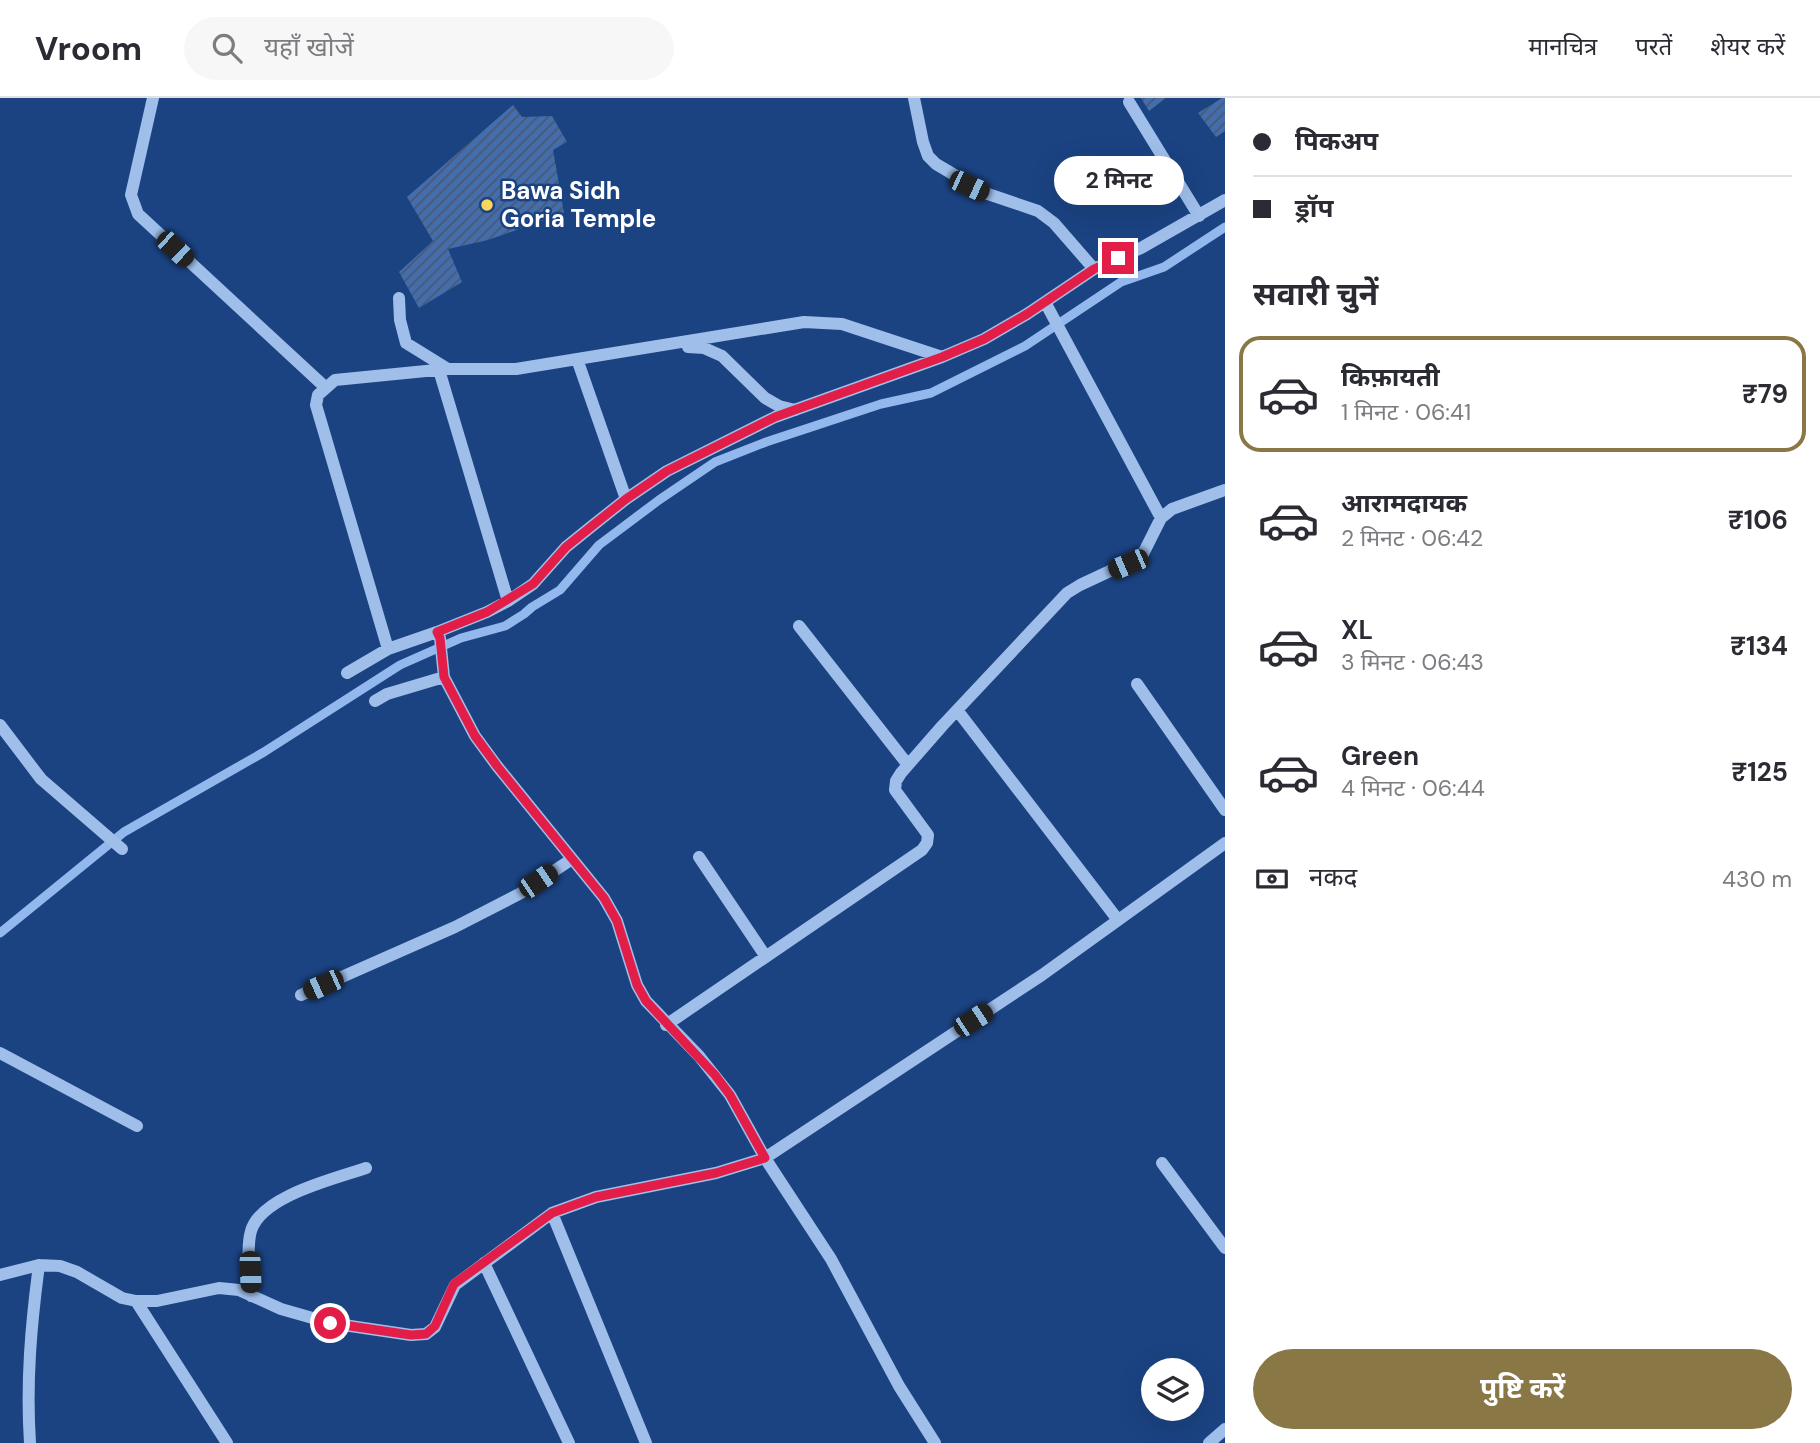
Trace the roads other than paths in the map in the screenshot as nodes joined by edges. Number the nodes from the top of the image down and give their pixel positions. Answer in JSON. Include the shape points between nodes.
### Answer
{"nodes":[{"id":1,"x":153,"y":98,"type":"edge"},
{"id":2,"x":914,"y":98,"type":"edge"},
{"id":3,"x":1129,"y":102,"type":"dead end"},
{"id":4,"x":1225,"y":200,"type":"edge"},
{"id":5,"x":1199,"y":216,"type":"junction"},
{"id":6,"x":1094,"y":269,"type":"junction"},
{"id":7,"x":399,"y":298,"type":"dead end"},
{"id":8,"x":1045,"y":302,"type":"junction"},
{"id":9,"x":670,"y":345,"type":"junction"},
{"id":10,"x":942,"y":357,"type":"junction"},
{"id":11,"x":577,"y":359,"type":"junction"},
{"id":12,"x":444,"y":369,"type":"junction"},
{"id":13,"x":325,"y":387,"type":"junction"},
{"id":14,"x":795,"y":410,"type":"junction"},
{"id":15,"x":1225,"y":490,"type":"edge"},
{"id":16,"x":626,"y":499,"type":"junction"},
{"id":17,"x":1161,"y":518,"type":"junction"},
{"id":18,"x":508,"y":601,"type":"junction"},
{"id":19,"x":800,"y":626,"type":"dead end"},
{"id":20,"x":438,"y":635,"type":"junction"},
{"id":21,"x":388,"y":649,"type":"junction"},
{"id":22,"x":443,"y":672,"type":"junction"},
{"id":23,"x":347,"y":673,"type":"dead end"},
{"id":24,"x":1137,"y":684,"type":"dead end"},
{"id":25,"x":375,"y":701,"type":"dead end"},
{"id":26,"x":957,"y":710,"type":"junction"},
{"id":27,"x":0,"y":725,"type":"edge"},
{"id":28,"x":908,"y":765,"type":"junction"},
{"id":29,"x":1225,"y":810,"type":"edge"},
{"id":30,"x":1225,"y":842,"type":"edge"},
{"id":31,"x":122,"y":849,"type":"dead end"},
{"id":32,"x":699,"y":857,"type":"dead end"},
{"id":33,"x":572,"y":859,"type":"junction"},
{"id":34,"x":1118,"y":920,"type":"junction"},
{"id":35,"x":766,"y":957,"type":"junction"},
{"id":36,"x":302,"y":995,"type":"dead end"},
{"id":37,"x":666,"y":1025,"type":"junction"},
{"id":38,"x":0,"y":1053,"type":"edge"},
{"id":39,"x":137,"y":1126,"type":"dead end"},
{"id":40,"x":765,"y":1158,"type":"junction"},
{"id":41,"x":1162,"y":1163,"type":"dead end"},
{"id":42,"x":366,"y":1168,"type":"dead end"},
{"id":43,"x":552,"y":1213,"type":"junction"},
{"id":44,"x":1225,"y":1248,"type":"edge"},
{"id":45,"x":484,"y":1263,"type":"junction"},
{"id":46,"x":39,"y":1265,"type":"junction"},
{"id":47,"x":0,"y":1275,"type":"edge"},
{"id":48,"x":251,"y":1296,"type":"junction"},
{"id":49,"x":136,"y":1301,"type":"junction"},
{"id":50,"x":1225,"y":1429,"type":"edge"},
{"id":51,"x":30,"y":1443,"type":"edge"},
{"id":52,"x":227,"y":1443,"type":"edge"},
{"id":53,"x":569,"y":1443,"type":"edge"},
{"id":54,"x":646,"y":1443,"type":"edge"},
{"id":55,"x":935,"y":1443,"type":"edge"},
{"id":56,"x":1209,"y":1443,"type":"edge"}],
"edges":[{"from":1,"to":13,"type":"street","via":[[131,195],[138,215]]},
{"from":2,"to":6,"type":"street","via":[[923,142],[936,164],[985,193],[1038,211]]},
{"from":3,"to":5,"type":"street"},
{"from":4,"to":5,"type":"street"},
{"from":5,"to":6,"type":"street"},
{"from":6,"to":8,"type":"street"},
{"from":7,"to":12,"type":"street","via":[[406,343]]},
{"from":8,"to":10,"type":"street","via":[[984,339]]},
{"from":8,"to":17,"type":"street"},
{"from":9,"to":10,"type":"street","via":[[804,322],[842,324]]},
{"from":9,"to":11,"type":"street"},
{"from":9,"to":14,"type":"street","via":[[704,348],[722,356],[765,398]]},
{"from":10,"to":14,"type":"street"},
{"from":11,"to":12,"type":"street","via":[[516,369]]},
{"from":11,"to":16,"type":"street"},
{"from":12,"to":13,"type":"street","via":[[335,380]]},
{"from":12,"to":18,"type":"street"},
{"from":13,"to":21,"type":"street","via":[[316,405]]},
{"from":14,"to":16,"type":"street","via":[[667,471]]},
{"from":15,"to":17,"type":"street","via":[[1186,502]]},
{"from":16,"to":18,"type":"street"},
{"from":17,"to":26,"type":"street","via":[[1142,556],[1067,593]]},
{"from":18,"to":20,"type":"street"},
{"from":19,"to":28,"type":"street"},
{"from":20,"to":21,"type":"street"},
{"from":20,"to":22,"type":"street"},
{"from":21,"to":23,"type":"street"},
{"from":22,"to":25,"type":"street"},
{"from":22,"to":33,"type":"street","via":[[475,736]]},
{"from":24,"to":29,"type":"street"},
{"from":26,"to":28,"type":"street"},
{"from":26,"to":34,"type":"street"},
{"from":27,"to":31,"type":"street","via":[[41,779]]},
{"from":28,"to":35,"type":"street","via":[[895,790],[928,835],[922,850]]},
{"from":30,"to":34,"type":"street"},
{"from":32,"to":35,"type":"street"},
{"from":33,"to":36,"type":"street","via":[[521,893],[455,927]]},
{"from":33,"to":37,"type":"street","via":[[604,898],[617,921],[637,985]]},
{"from":34,"to":40,"type":"street"},
{"from":35,"to":37,"type":"street"},
{"from":37,"to":40,"type":"street","via":[[730,1095]]},
{"from":38,"to":39,"type":"street"},
{"from":40,"to":43,"type":"street","via":[[716,1173],[596,1197]]},
{"from":40,"to":55,"type":"street","via":[[813,1228],[899,1387]]},
{"from":41,"to":44,"type":"street"},
{"from":42,"to":48,"type":"street","via":[[292,1195],[256,1219],[250,1232]]},
{"from":43,"to":45,"type":"street"},
{"from":43,"to":54,"type":"street"},
{"from":45,"to":48,"type":"street","via":[[454,1284],[435,1326],[426,1334],[330,1323]]},
{"from":45,"to":53,"type":"street"},
{"from":46,"to":47,"type":"street"},
{"from":46,"to":49,"type":"street","via":[[77,1272]]},
{"from":46,"to":51,"type":"street","via":[[28,1363]]},
{"from":48,"to":49,"type":"street","via":[[219,1288]]},
{"from":49,"to":52,"type":"street"},
{"from":50,"to":56,"type":"street"}]}
